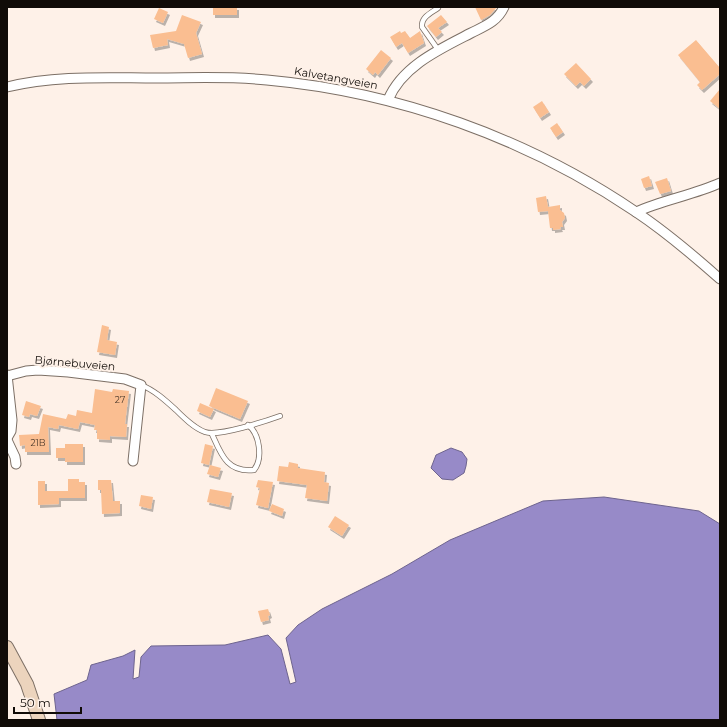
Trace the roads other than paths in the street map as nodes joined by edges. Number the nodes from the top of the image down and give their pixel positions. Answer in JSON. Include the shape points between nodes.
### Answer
{"nodes":[{"id":1,"x":504,"y":7,"type":"edge"},
{"id":2,"x":438,"y":8,"type":"edge"},
{"id":3,"x":438,"y":51,"type":"junction"},
{"id":4,"x":7,"y":87,"type":"edge"},
{"id":5,"x":388,"y":100,"type":"junction"},
{"id":6,"x":720,"y":182,"type":"edge"},
{"id":7,"x":636,"y":212,"type":"junction"},
{"id":8,"x":720,"y":279,"type":"edge"},
{"id":9,"x":7,"y":376,"type":"edge"},
{"id":10,"x":140,"y":385,"type":"junction"},
{"id":11,"x":280,"y":416,"type":"dead end"},
{"id":12,"x":248,"y":425,"type":"junction"},
{"id":13,"x":212,"y":434,"type":"junction"},
{"id":14,"x":7,"y":439,"type":"edge"},
{"id":15,"x":133,"y":461,"type":"dead end"},
{"id":16,"x":16,"y":464,"type":"dead end"},
{"id":17,"x":7,"y":647,"type":"edge"},
{"id":18,"x":38,"y":720,"type":"edge"}],
"edges":[{"from":1,"to":3,"type":"street","via":[[494,21]]},
{"from":2,"to":3,"type":"lane","via":[[425,17],[422,27]]},
{"from":3,"to":5,"type":"street","via":[[408,72]]},
{"from":4,"to":5,"type":"street","name":"Kalvetangveien","via":[[25,82],[70,78],[236,78],[311,85]]},
{"from":5,"to":7,"type":"street","name":"Kalvetangveien","via":[[454,121],[532,152]]},
{"from":6,"to":7,"type":"street"},
{"from":7,"to":8,"type":"street","name":"Kalvetangveien"},
{"from":9,"to":10,"type":"street","name":"Bjørnebuveien","via":[[38,370],[68,372],[125,379]]},
{"from":9,"to":14,"type":"street","name":"Bjørnebuveien","via":[[12,420],[12,431]]},
{"from":10,"to":13,"type":"lane","name":"Bjørnebuveien","via":[[160,396],[194,426]]},
{"from":10,"to":15,"type":"street"},
{"from":11,"to":12,"type":"lane"},
{"from":12,"to":13,"type":"lane"},
{"from":12,"to":13,"type":"lane","via":[[254,432],[259,453],[259,462],[254,470],[240,469],[225,460]]},
{"from":14,"to":16,"type":"street","name":"Bjørnebuveien"},
{"from":17,"to":18,"type":"main road","via":[[27,684]]}]}
